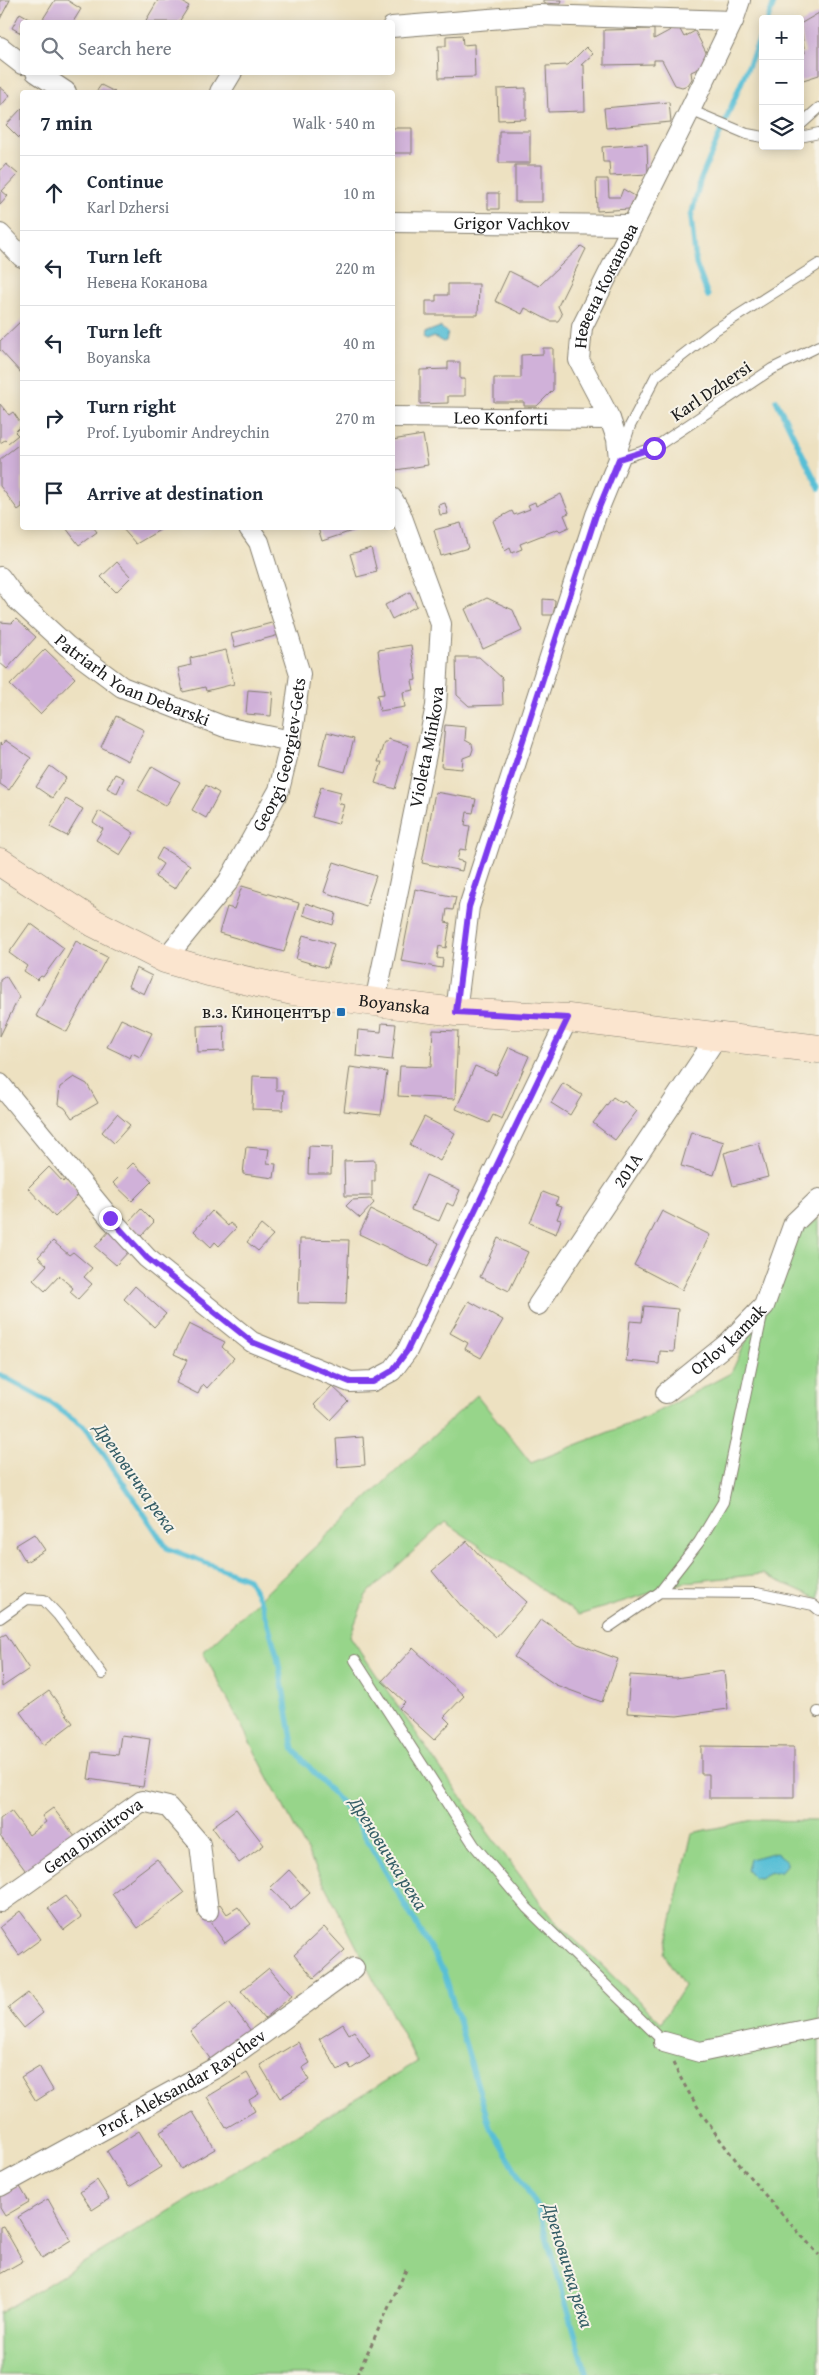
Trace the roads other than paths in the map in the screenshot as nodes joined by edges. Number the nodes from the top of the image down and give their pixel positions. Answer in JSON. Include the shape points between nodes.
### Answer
{"nodes":[{"id":1,"x":740,"y":0,"type":"edge"},
{"id":2,"x":733,"y":21,"type":"junction"},
{"id":3,"x":395,"y":27,"type":"edge"},
{"id":4,"x":0,"y":47,"type":"edge"},
{"id":5,"x":20,"y":62,"type":"edge"},
{"id":6,"x":40,"y":75,"type":"edge"},
{"id":7,"x":230,"y":75,"type":"edge"},
{"id":8,"x":63,"y":90,"type":"edge"},
{"id":9,"x":221,"y":90,"type":"edge"},
{"id":10,"x":819,"y":108,"type":"edge"},
{"id":11,"x":690,"y":110,"type":"junction"},
{"id":12,"x":804,"y":121,"type":"edge"},
{"id":13,"x":819,"y":133,"type":"edge"},
{"id":14,"x":759,"y":136,"type":"edge"},
{"id":15,"x":804,"y":136,"type":"edge"},
{"id":16,"x":395,"y":222,"type":"edge"},
{"id":17,"x":631,"y":226,"type":"junction"},
{"id":18,"x":0,"y":234,"type":"edge"},
{"id":19,"x":20,"y":255,"type":"edge"},
{"id":20,"x":819,"y":264,"type":"edge"},
{"id":21,"x":819,"y":346,"type":"edge"},
{"id":22,"x":395,"y":417,"type":"edge"},
{"id":23,"x":610,"y":419,"type":"junction"},
{"id":24,"x":619,"y":459,"type":"junction"},
{"id":25,"x":395,"y":503,"type":"edge"},
{"id":26,"x":250,"y":530,"type":"edge"},
{"id":27,"x":0,"y":577,"type":"edge"},
{"id":28,"x":291,"y":741,"type":"junction"},
{"id":29,"x":0,"y":862,"type":"edge"},
{"id":30,"x":165,"y":958,"type":"junction"},
{"id":31,"x":375,"y":1002,"type":"junction"},
{"id":32,"x":456,"y":1012,"type":"junction"},
{"id":33,"x":568,"y":1018,"type":"junction"},
{"id":34,"x":718,"y":1035,"type":"junction"},
{"id":35,"x":819,"y":1049,"type":"edge"},
{"id":36,"x":0,"y":1084,"type":"edge"},
{"id":37,"x":819,"y":1199,"type":"edge"},
{"id":38,"x":538,"y":1305,"type":"dead end"},
{"id":39,"x":764,"y":1306,"type":"junction"},
{"id":40,"x":666,"y":1393,"type":"dead end"},
{"id":41,"x":660,"y":1592,"type":"junction"},
{"id":42,"x":819,"y":1610,"type":"edge"},
{"id":43,"x":0,"y":1618,"type":"edge"},
{"id":44,"x":609,"y":1627,"type":"dead end"},
{"id":45,"x":355,"y":1660,"type":"dead end"},
{"id":46,"x":102,"y":1674,"type":"dead end"},
{"id":47,"x":2,"y":1895,"type":"edge"},
{"id":48,"x":208,"y":1911,"type":"dead end"},
{"id":49,"x":354,"y":1968,"type":"dead end"},
{"id":50,"x":819,"y":2027,"type":"edge"},
{"id":51,"x":664,"y":2042,"type":"joint"},
{"id":52,"x":0,"y":2186,"type":"edge"}],
"edges":[{"from":1,"to":2,"type":"street","name":"Невена Коканова"},
{"from":2,"to":3,"type":"street","via":[[539,15]]},
{"from":2,"to":11,"type":"street","name":"Невена Коканова"},
{"from":4,"to":5,"type":"street"},
{"from":6,"to":8,"type":"street"},
{"from":7,"to":9,"type":"street"},
{"from":10,"to":12,"type":"lane"},
{"from":11,"to":14,"type":"lane"},
{"from":11,"to":17,"type":"street","name":"Невена Коканова"},
{"from":13,"to":15,"type":"lane"},
{"from":16,"to":17,"type":"street","name":"Grigor Vachkov"},
{"from":17,"to":23,"type":"street","name":"Невена Коканова","via":[[582,327],[579,360]]},
{"from":18,"to":19,"type":"street"},
{"from":20,"to":24,"type":"lane","via":[[715,330],[656,376],[630,426]]},
{"from":21,"to":24,"type":"lane","name":"Karl Dzhersi","via":[[772,369],[654,448]]},
{"from":22,"to":23,"type":"street","name":"Leo Konforti"},
{"from":23,"to":24,"type":"street","name":"Невена Коканова"},
{"from":24,"to":32,"type":"street","via":[[596,515],[469,907]]},
{"from":25,"to":31,"type":"street","name":"Violeta Minkova","via":[[441,624],[436,706]]},
{"from":26,"to":28,"type":"street","name":"Georgi Georgiev-Gets","via":[[259,542],[300,674]]},
{"from":27,"to":28,"type":"street","name":"Patriarh Yoan Debarski","via":[[16,599],[67,646],[122,687],[225,727]]},
{"from":28,"to":30,"type":"street","name":"Georgi Georgiev-Gets","via":[[279,790],[228,882]]},
{"from":29,"to":30,"type":"main road","name":"Boyanska","via":[[94,923]]},
{"from":30,"to":31,"type":"main road","name":"Boyanska","via":[[209,972],[293,991]]},
{"from":31,"to":32,"type":"main road","name":"Boyanska"},
{"from":32,"to":33,"type":"main road","name":"Boyanska"},
{"from":33,"to":34,"type":"main road","name":"Boyanska"},
{"from":33,"to":36,"type":"street","via":[[407,1351],[392,1371],[373,1382],[350,1382],[252,1342],[147,1258]]},
{"from":34,"to":35,"type":"main road","name":"Boyanska"},
{"from":34,"to":38,"type":"street","name":"201А"},
{"from":37,"to":39,"type":"street","name":"Orlov kamak","via":[[794,1223]]},
{"from":39,"to":40,"type":"street","name":"Orlov kamak","via":[[728,1343]]},
{"from":39,"to":41,"type":"lane","via":[[722,1502],[699,1542]]},
{"from":41,"to":42,"type":"lane","via":[[757,1593],[813,1605]]},
{"from":41,"to":44,"type":"lane"},
{"from":43,"to":46,"type":"lane","via":[[27,1599],[44,1600]]},
{"from":45,"to":51,"type":"lane","via":[[474,1845],[527,1908]]},
{"from":47,"to":48,"type":"street","name":"Gena Dimitrova","via":[[142,1801],[168,1807],[200,1844]]},
{"from":49,"to":52,"type":"street","name":"Prof. Aleksandar Raychev","via":[[217,2067]]},
{"from":50,"to":51,"type":"street","via":[[700,2052]]}]}
